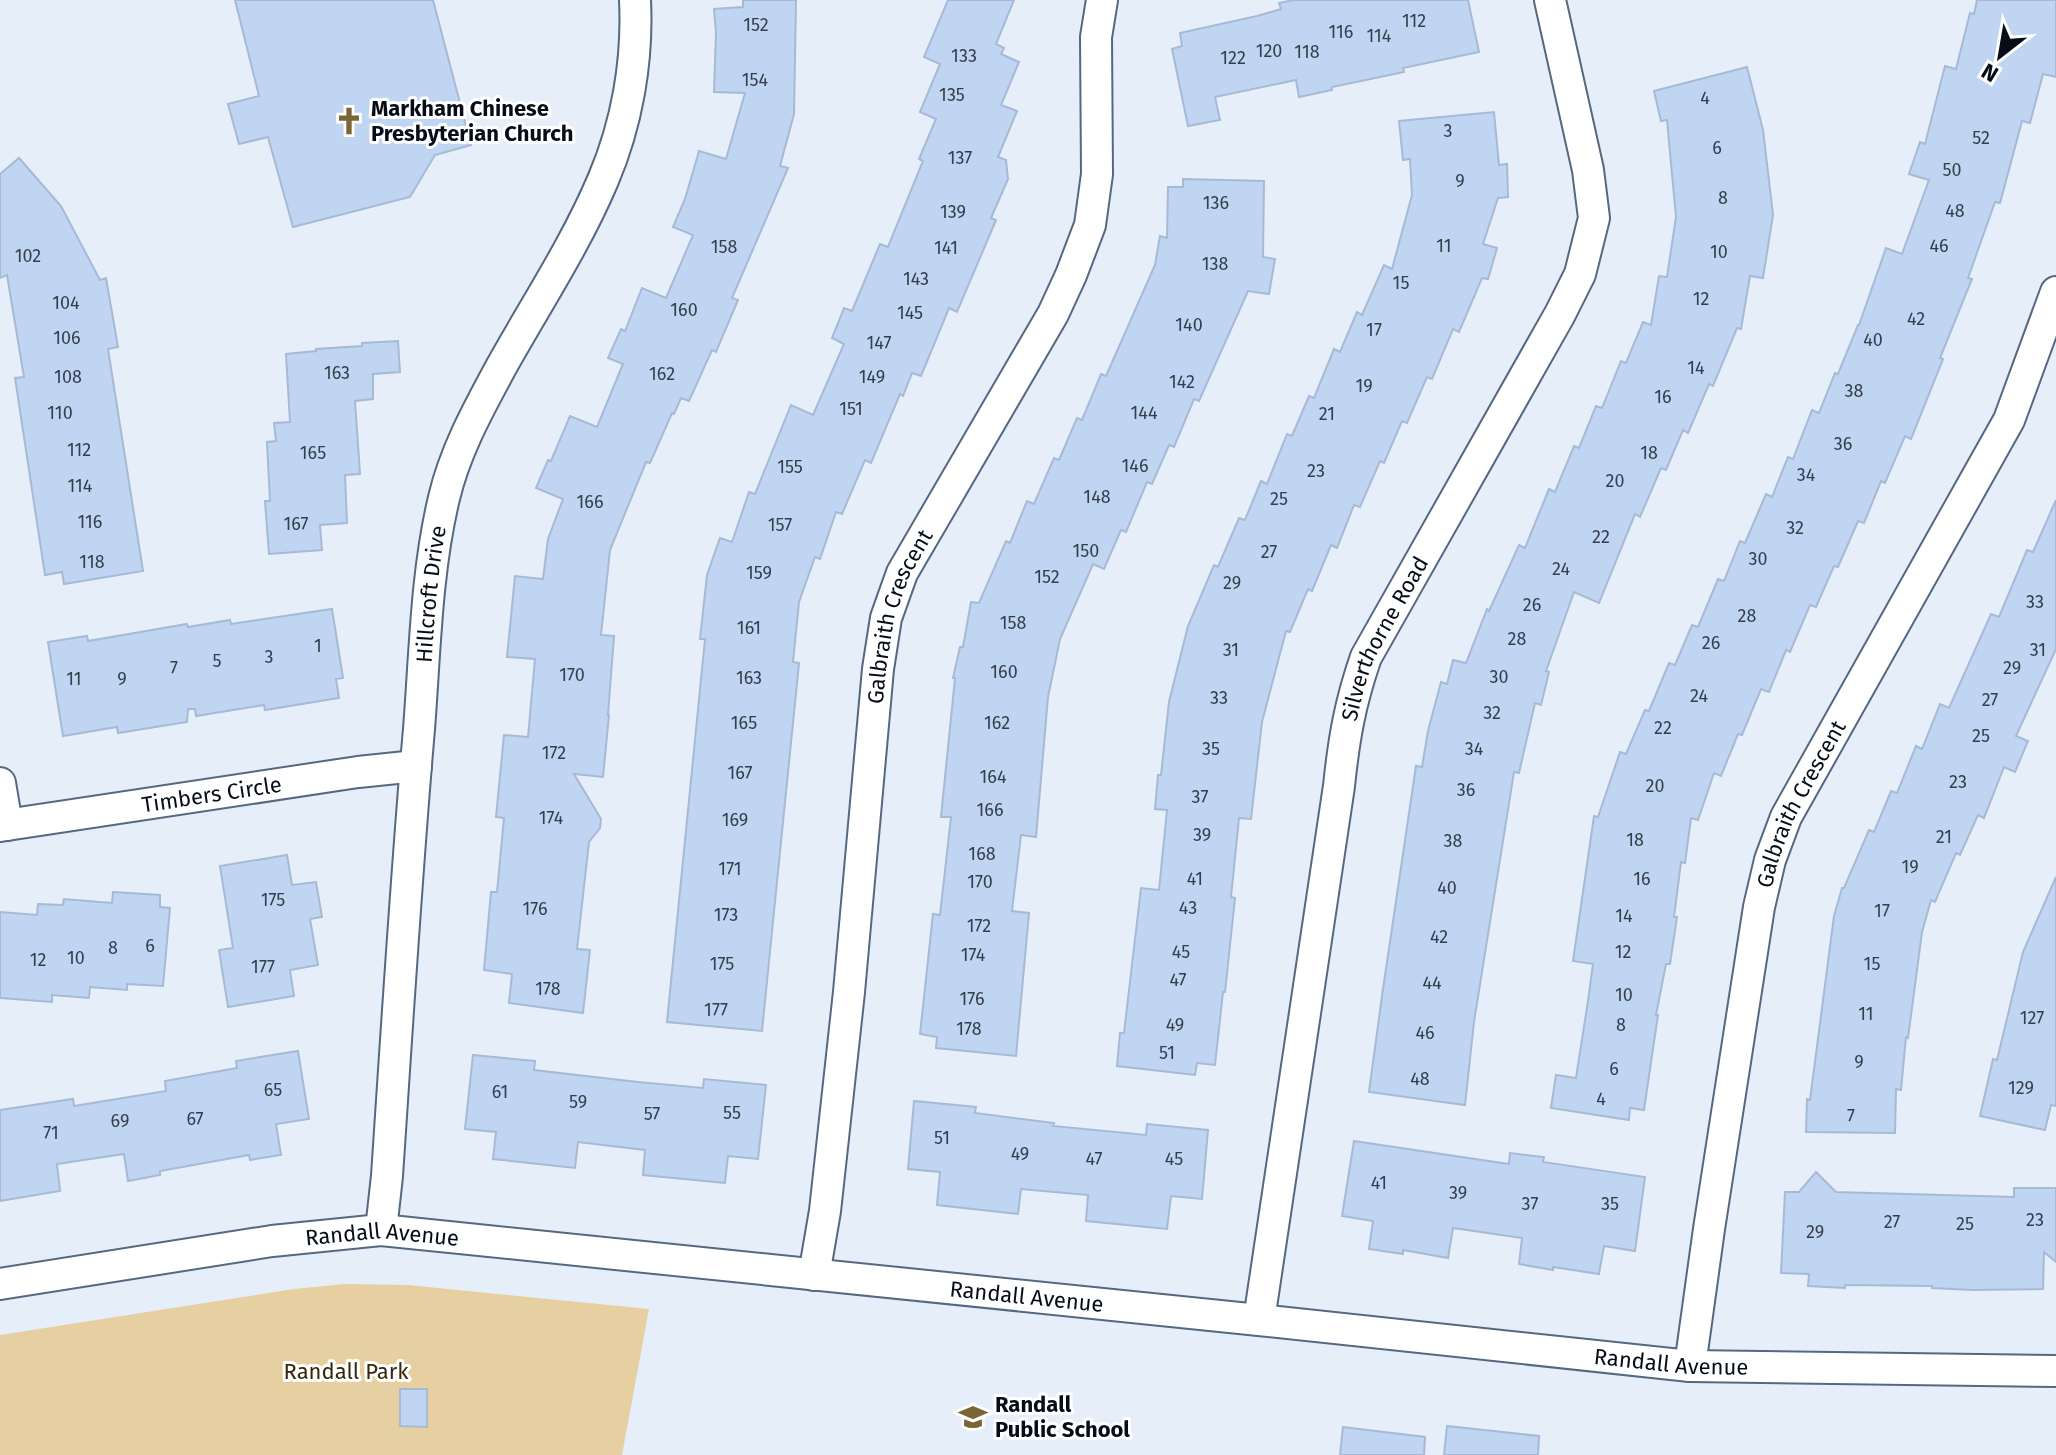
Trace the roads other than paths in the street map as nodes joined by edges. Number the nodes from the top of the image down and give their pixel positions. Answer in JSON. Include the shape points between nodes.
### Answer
{"nodes":[{"id":1,"x":635,"y":0,"type":"edge"},
{"id":2,"x":1102,"y":0,"type":"edge"},
{"id":3,"x":1550,"y":0,"type":"edge"},
{"id":4,"x":2056,"y":292,"type":"edge"},
{"id":5,"x":416,"y":766,"type":"junction"},
{"id":6,"x":0,"y":783,"type":"edge"},
{"id":7,"x":4,"y":826,"type":"edge"},
{"id":8,"x":381,"y":1230,"type":"junction"},
{"id":9,"x":814,"y":1275,"type":"junction"},
{"id":10,"x":0,"y":1284,"type":"edge"},
{"id":11,"x":1259,"y":1320,"type":"junction"},
{"id":12,"x":1690,"y":1366,"type":"junction"},
{"id":13,"x":2056,"y":1371,"type":"edge"}],
"edges":[{"from":1,"to":5,"type":"street","name":"Hillcroft Drive","via":[[626,109],[604,179],[470,424],[444,497],[433,557]]},
{"from":2,"to":9,"type":"street","name":"Galbraith Crescent","via":[[1096,37],[1097,174],[1090,225],[1053,314],[902,573],[886,618],[827,1196]]},
{"from":3,"to":11,"type":"street","name":"Silverthorne Road","via":[[1588,170],[1594,218],[1588,247],[1560,314],[1366,657],[1353,695]]},
{"from":4,"to":12,"type":"street","name":"Galbraith Crescent","via":[[2009,420],[1786,817],[1770,860]]},
{"from":5,"to":7,"type":"street","name":"Timbers Circle"},
{"from":5,"to":8,"type":"street","name":"Hillcroft Drive"},
{"from":6,"to":7,"type":"street","name":"Timbers Circle"},
{"from":8,"to":9,"type":"street","name":"Randall Avenue"},
{"from":8,"to":10,"type":"street","name":"Randall Avenue","via":[[272,1241]]},
{"from":9,"to":11,"type":"street","name":"Randall Avenue"},
{"from":11,"to":12,"type":"street","name":"Randall Avenue"},
{"from":12,"to":13,"type":"street","name":"Randall Avenue"}]}
